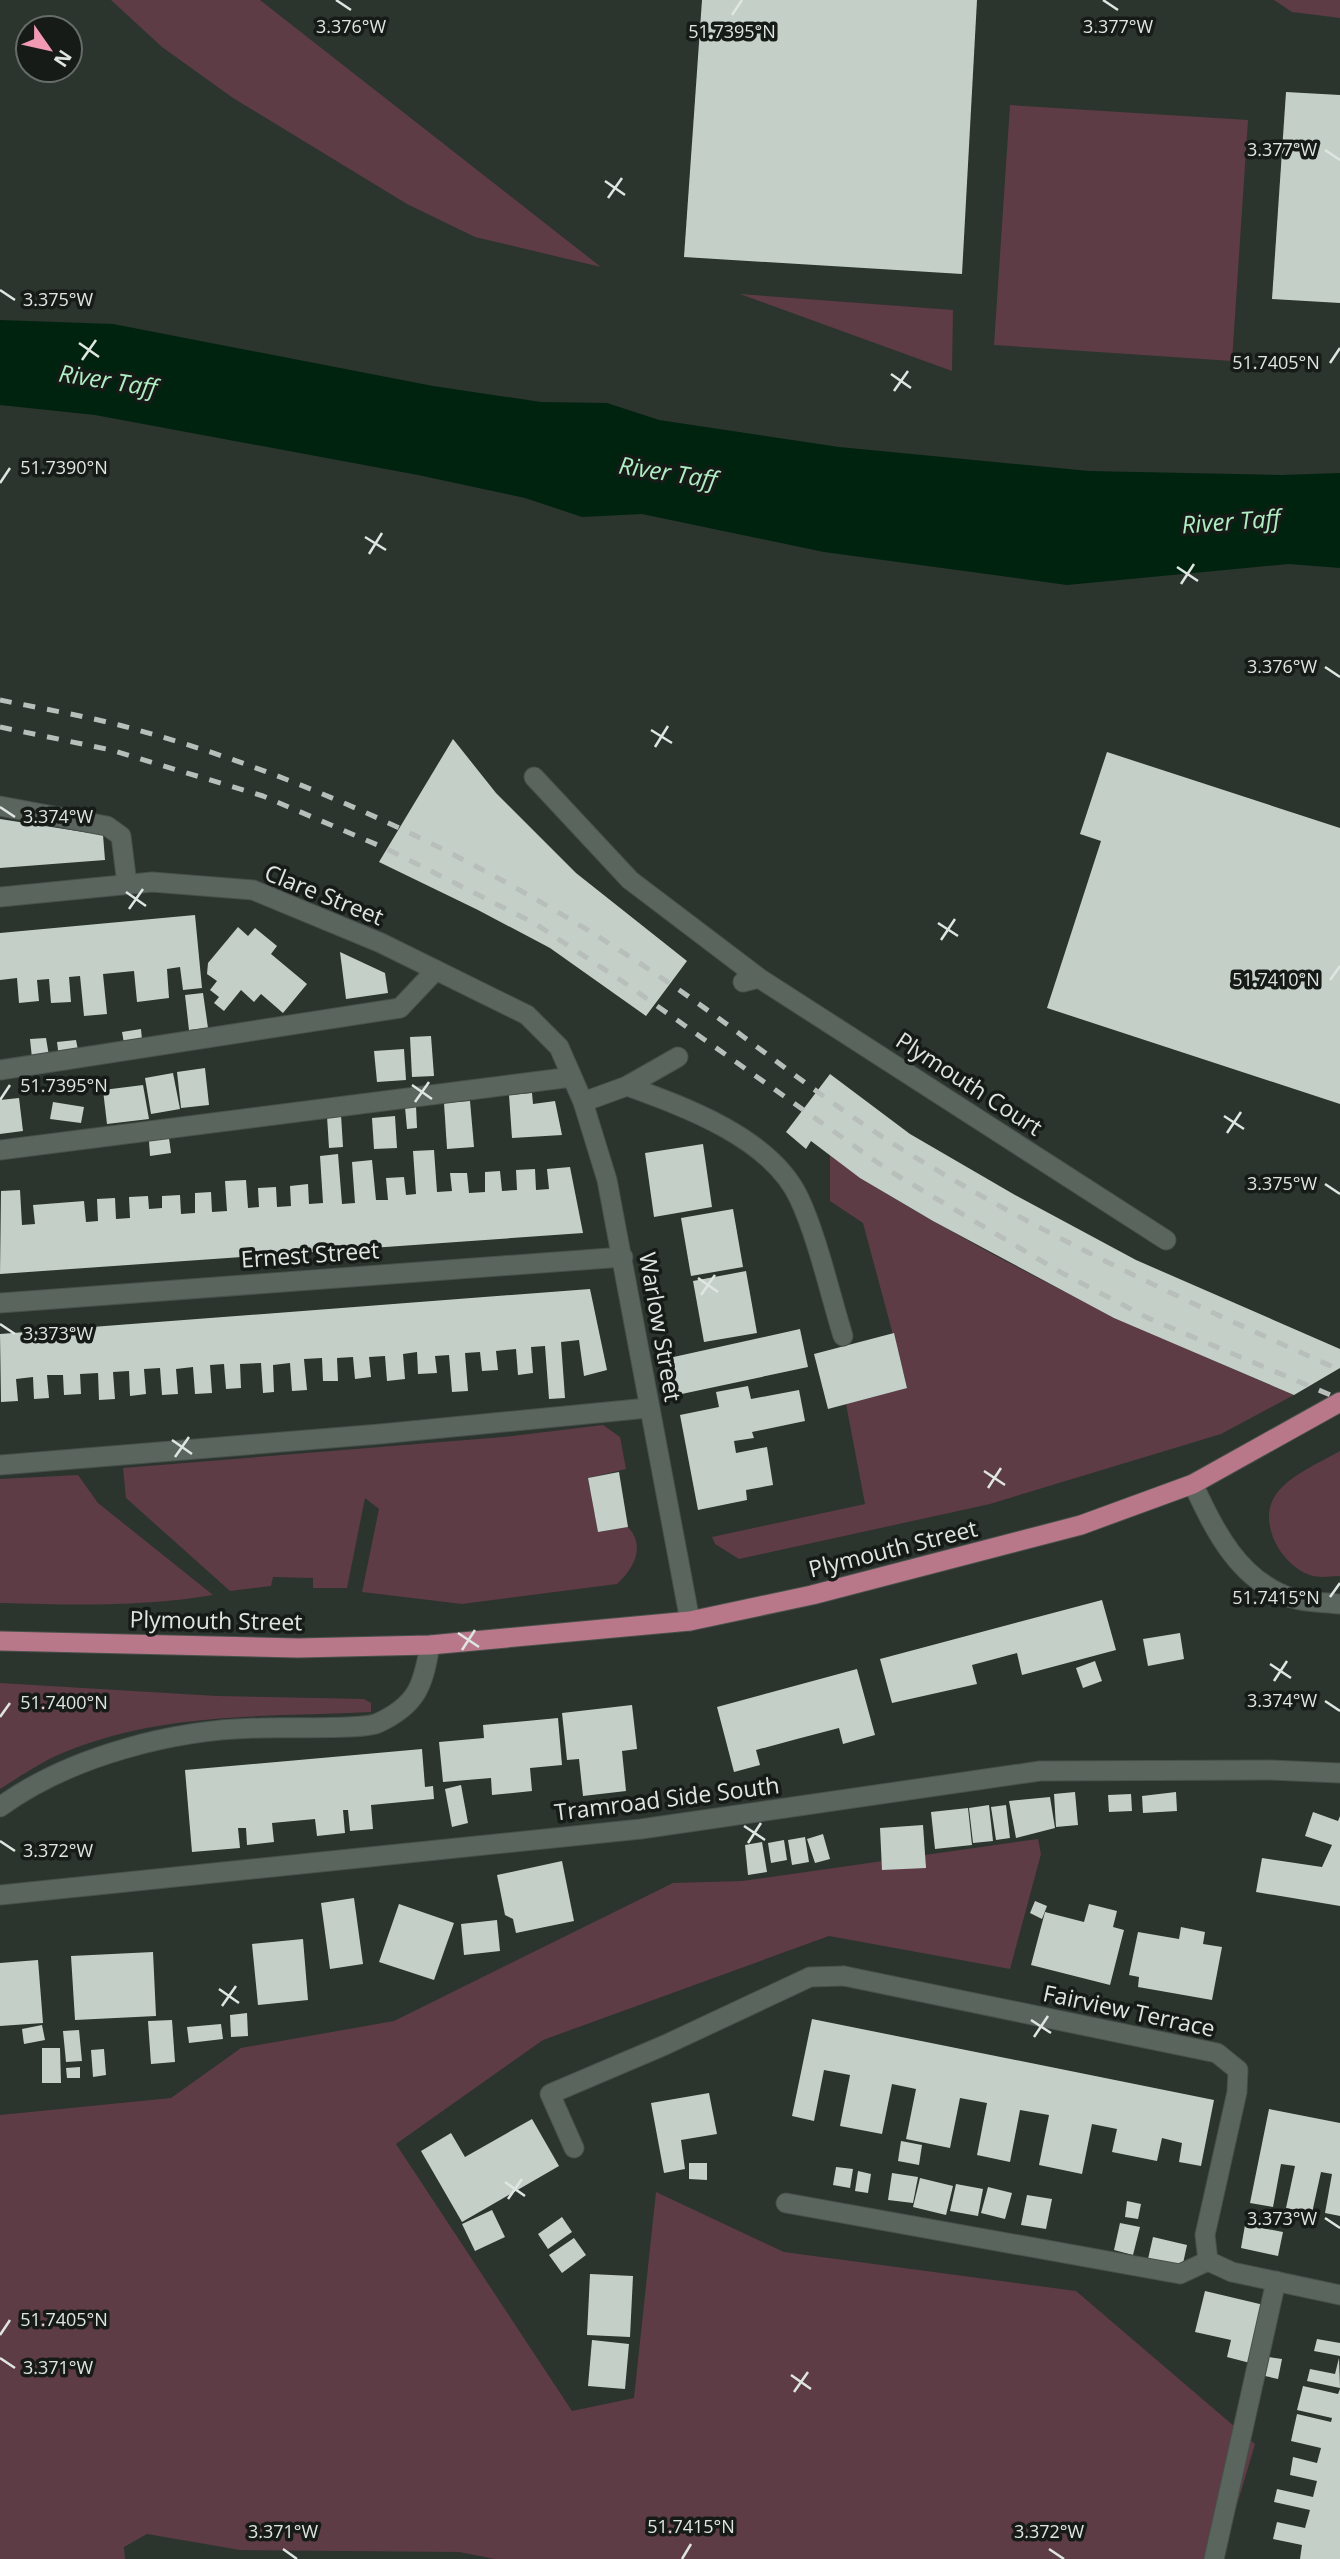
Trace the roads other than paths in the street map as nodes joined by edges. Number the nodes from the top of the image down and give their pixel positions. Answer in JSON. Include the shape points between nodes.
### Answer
{"nodes":[{"id":1,"x":534,"y":777,"type":"dead end"},
{"id":2,"x":0,"y":806,"type":"edge"},
{"id":3,"x":127,"y":884,"type":"junction"},
{"id":4,"x":0,"y":897,"type":"edge"},
{"id":5,"x":436,"y":970,"type":"junction"},
{"id":6,"x":559,"y":1047,"type":"joint"},
{"id":7,"x":678,"y":1057,"type":"dead end"},
{"id":8,"x":0,"y":1070,"type":"edge"},
{"id":9,"x":572,"y":1077,"type":"junction"},
{"id":10,"x":627,"y":1086,"type":"junction"},
{"id":11,"x":583,"y":1102,"type":"junction"},
{"id":12,"x":0,"y":1150,"type":"edge"},
{"id":13,"x":1166,"y":1240,"type":"dead end"},
{"id":14,"x":623,"y":1256,"type":"junction"},
{"id":15,"x":0,"y":1303,"type":"edge"},
{"id":16,"x":843,"y":1336,"type":"dead end"},
{"id":17,"x":1340,"y":1402,"type":"edge"},
{"id":18,"x":648,"y":1408,"type":"junction"},
{"id":19,"x":0,"y":1465,"type":"edge"},
{"id":20,"x":1193,"y":1484,"type":"junction"},
{"id":21,"x":1340,"y":1604,"type":"edge"},
{"id":22,"x":690,"y":1621,"type":"junction"},
{"id":23,"x":0,"y":1641,"type":"edge"},
{"id":24,"x":430,"y":1645,"type":"junction"},
{"id":25,"x":1340,"y":1773,"type":"edge"},
{"id":26,"x":0,"y":1807,"type":"edge"},
{"id":27,"x":0,"y":1895,"type":"edge"},
{"id":28,"x":574,"y":2148,"type":"dead end"},
{"id":29,"x":786,"y":2203,"type":"dead end"},
{"id":30,"x":1208,"y":2261,"type":"junction"},
{"id":31,"x":1276,"y":2281,"type":"junction"},
{"id":32,"x":1340,"y":2295,"type":"edge"},
{"id":33,"x":1213,"y":2559,"type":"edge"}],
"edges":[{"from":1,"to":13,"type":"street","name":"Plymouth Court","via":[[630,880],[751,980]]},
{"from":2,"to":3,"type":"street","via":[[107,825],[121,836]]},
{"from":3,"to":4,"type":"street","name":"Clare Street"},
{"from":3,"to":5,"type":"street","name":"Clare Street","via":[[152,881],[253,890]]},
{"from":5,"to":6,"type":"street","name":"Clare Street","via":[[527,1014]]},
{"from":5,"to":8,"type":"street","via":[[400,1008]]},
{"from":6,"to":9,"type":"street","name":"Warlow Street"},
{"from":7,"to":10,"type":"street"},
{"from":9,"to":11,"type":"street","name":"Warlow Street"},
{"from":9,"to":12,"type":"street"},
{"from":10,"to":11,"type":"street"},
{"from":10,"to":16,"type":"street","via":[[745,1140],[775,1164],[798,1197]]},
{"from":11,"to":14,"type":"street","name":"Warlow Street"},
{"from":14,"to":15,"type":"street","name":"Ernest Street"},
{"from":14,"to":18,"type":"street","name":"Warlow Street"},
{"from":17,"to":20,"type":"main road","name":"Plymouth Street"},
{"from":18,"to":19,"type":"street"},
{"from":18,"to":22,"type":"street","name":"Warlow Street"},
{"from":20,"to":21,"type":"street","via":[[1217,1533],[1248,1573],[1295,1599]]},
{"from":20,"to":22,"type":"main road","name":"Plymouth Street","via":[[1082,1525],[812,1595]]},
{"from":22,"to":24,"type":"main road","name":"Plymouth Street"},
{"from":23,"to":24,"type":"main road","name":"Plymouth Street","via":[[298,1648]]},
{"from":24,"to":26,"type":"street","via":[[425,1678],[408,1706],[374,1725],[237,1728],[143,1744],[98,1757]]},
{"from":25,"to":27,"type":"street","name":"Tramroad Side South","via":[[1040,1771],[641,1829]]},
{"from":28,"to":30,"type":"street","name":"Fairview Terrace","via":[[550,2094],[810,1977],[844,1976],[1217,2053],[1238,2070],[1205,2235]]},
{"from":29,"to":30,"type":"street","via":[[1180,2274]]},
{"from":30,"to":31,"type":"street","via":[[1232,2272]]},
{"from":31,"to":32,"type":"street"},
{"from":31,"to":33,"type":"street"}]}
